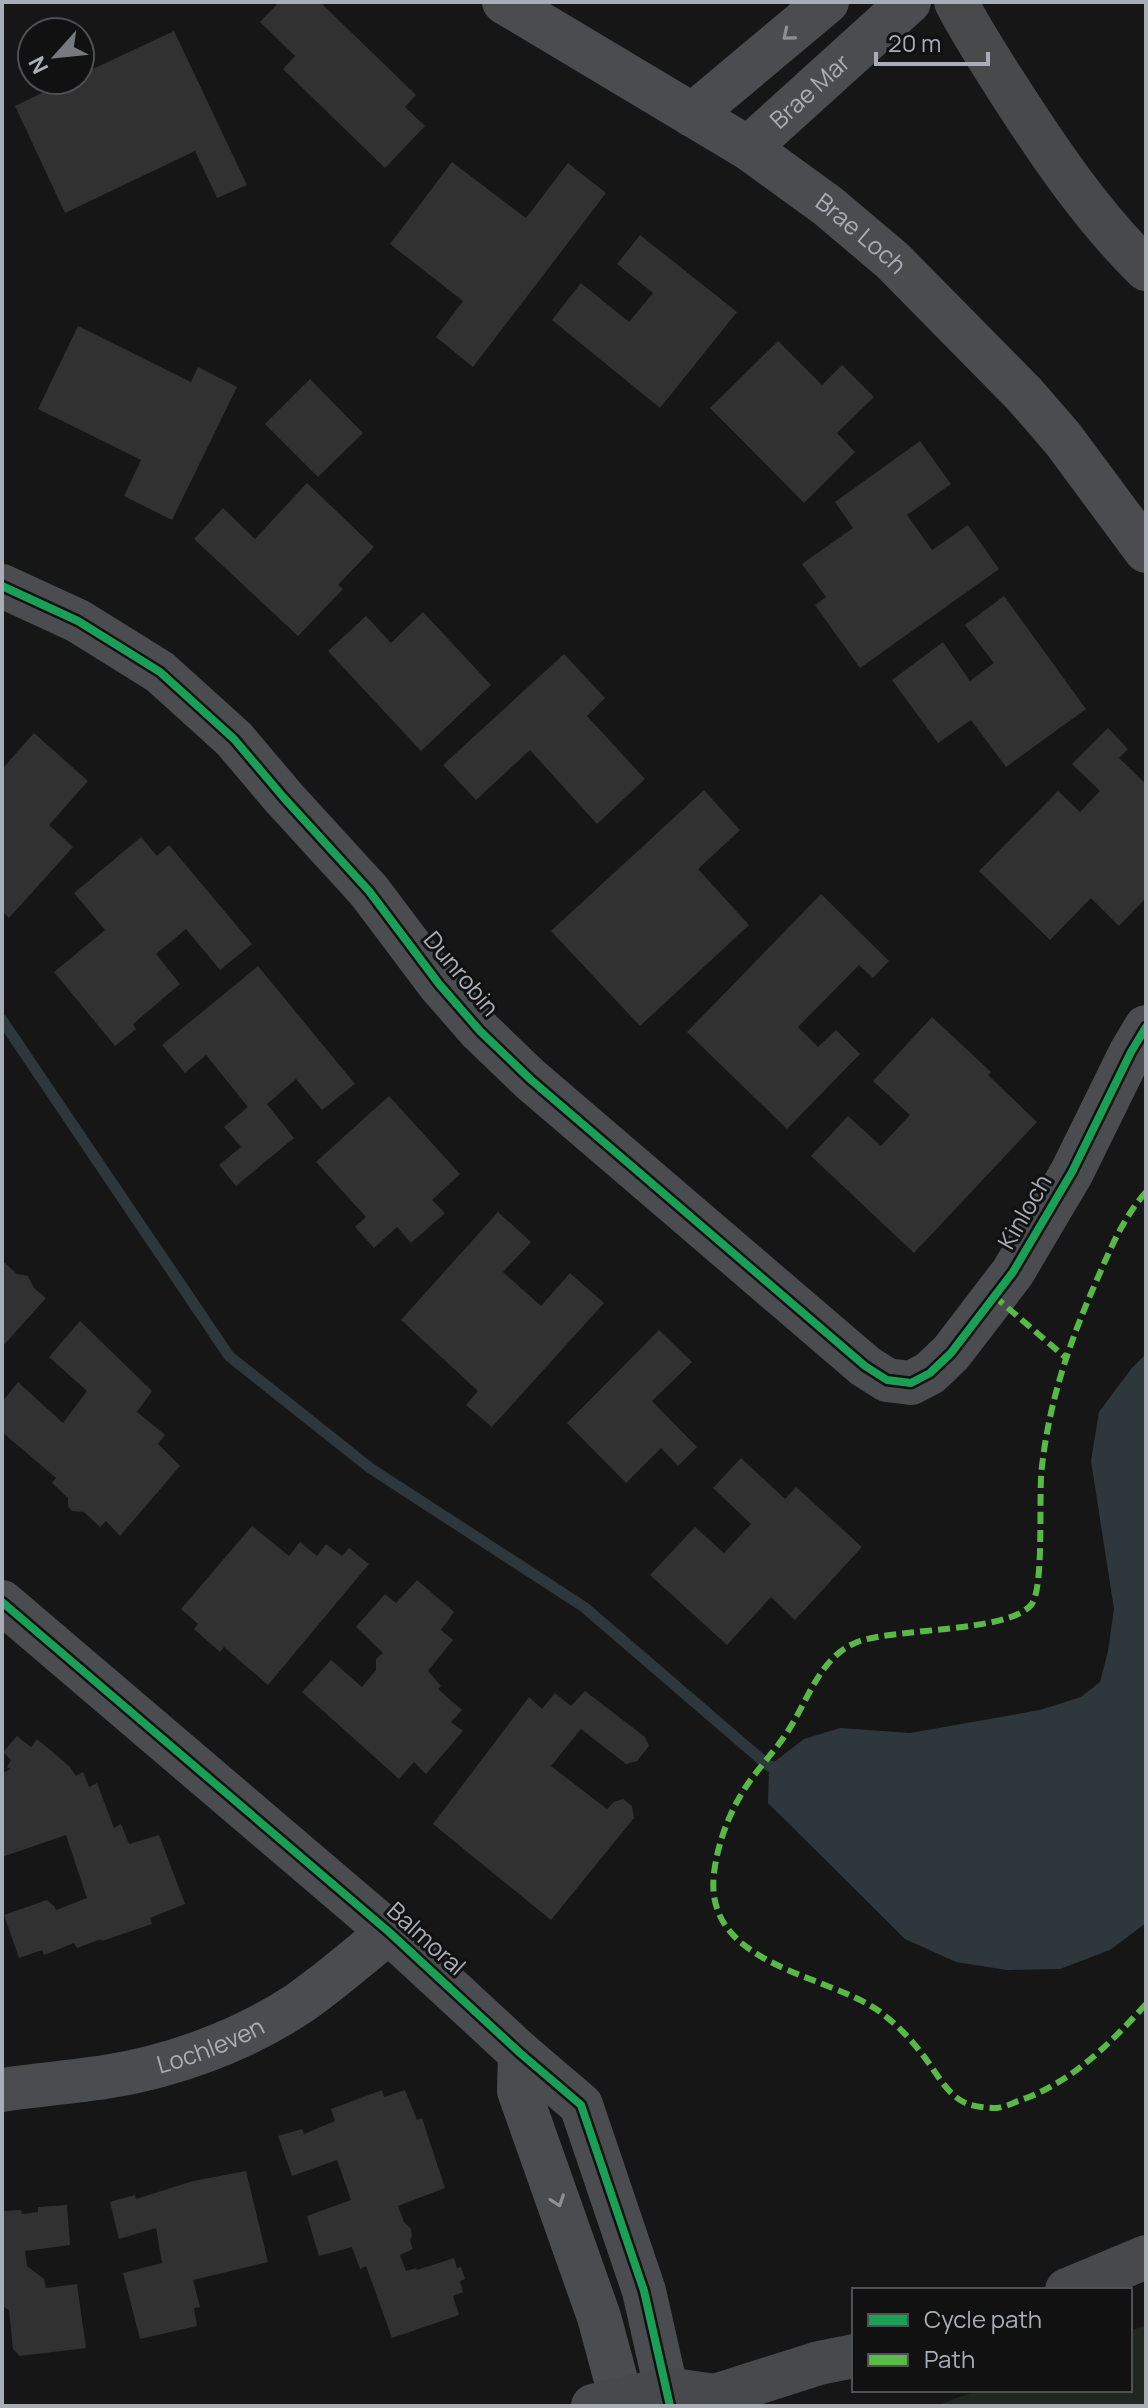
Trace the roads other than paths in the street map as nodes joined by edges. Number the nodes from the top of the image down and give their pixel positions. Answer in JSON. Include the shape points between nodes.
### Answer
{"nodes":[{"id":1,"x":504,"y":2,"type":"edge"},
{"id":2,"x":827,"y":2,"type":"edge"},
{"id":3,"x":909,"y":2,"type":"edge"},
{"id":4,"x":956,"y":2,"type":"edge"},
{"id":5,"x":692,"y":115,"type":"junction"},
{"id":6,"x":748,"y":148,"type":"junction"},
{"id":7,"x":1146,"y":269,"type":"edge"},
{"id":8,"x":1146,"y":551,"type":"edge"},
{"id":9,"x":2,"y":586,"type":"edge"},
{"id":10,"x":1146,"y":1027,"type":"edge"},
{"id":11,"x":901,"y":1381,"type":"joint"},
{"id":12,"x":2,"y":1602,"type":"edge"},
{"id":13,"x":389,"y":1932,"type":"junction"},
{"id":14,"x":520,"y":2053,"type":"junction"},
{"id":15,"x":2,"y":2090,"type":"edge"},
{"id":16,"x":1146,"y":2257,"type":"edge"},
{"id":17,"x":1073,"y":2288,"type":"edge"},
{"id":18,"x":852,"y":2356,"type":"edge"},
{"id":19,"x":689,"y":2399,"type":"edge"},
{"id":20,"x":613,"y":2404,"type":"edge"}],
"edges":[{"from":1,"to":5,"type":"street","name":"Brae Loch"},
{"from":2,"to":5,"type":"street","one_way":true},
{"from":3,"to":6,"type":"street","name":"Brae Mar"},
{"from":4,"to":7,"type":"main road","via":[[1045,147]]},
{"from":5,"to":6,"type":"street","name":"Brae Loch"},
{"from":6,"to":8,"type":"street","name":"Brae Loch","via":[[893,261],[978,344],[1063,439]]},
{"from":9,"to":11,"type":"street","name":"Dunrobin","via":[[78,621],[160,672],[234,739],[369,891],[439,984],[530,1079],[865,1366],[887,1380]]},
{"from":10,"to":11,"type":"street","name":"Kinloch","via":[[1072,1172],[1013,1272],[951,1353],[930,1373],[911,1383]]},
{"from":12,"to":13,"type":"street","name":"Balmoral"},
{"from":13,"to":14,"type":"street","name":"Balmoral"},
{"from":13,"to":15,"type":"street","name":"Lochleven","via":[[299,2003],[211,2048],[108,2077]]},
{"from":14,"to":19,"type":"street","name":"Balmoral","via":[[581,2105],[644,2291]]},
{"from":14,"to":20,"type":"street","one_way":true,"via":[[519,2091],[599,2317]]},
{"from":16,"to":17,"type":"main road"},
{"from":18,"to":19,"type":"main road"},
{"from":19,"to":20,"type":"main road"}]}
